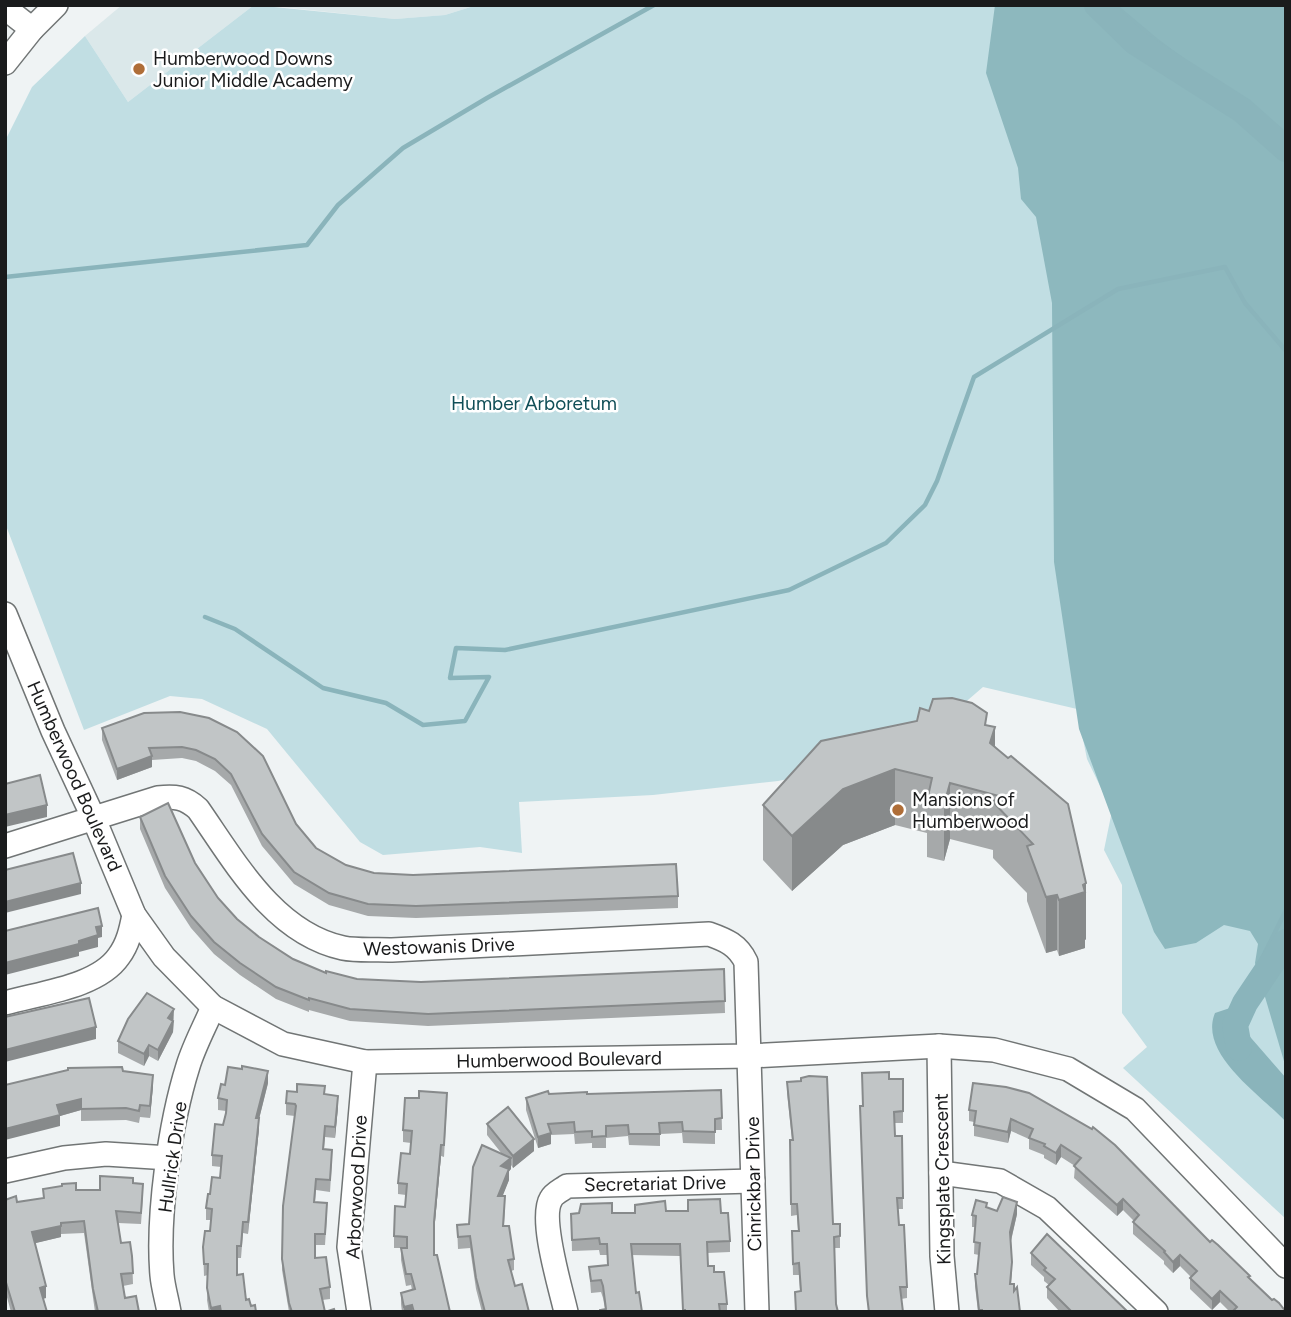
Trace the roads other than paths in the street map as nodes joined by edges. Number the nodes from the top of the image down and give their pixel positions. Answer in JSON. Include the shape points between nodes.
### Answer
{"nodes":[{"id":1,"x":56,"y":5,"type":"edge"},
{"id":2,"x":5,"y":8,"type":"edge"},
{"id":3,"x":32,"y":29,"type":"junction"},
{"id":4,"x":5,"y":63,"type":"edge"},
{"id":5,"x":5,"y":614,"type":"edge"},
{"id":6,"x":94,"y":819,"type":"junction"},
{"id":7,"x":5,"y":846,"type":"edge"},
{"id":8,"x":134,"y":915,"type":"junction"},
{"id":9,"x":164,"y":957,"type":"junction"},
{"id":10,"x":118,"y":958,"type":"junction"},
{"id":11,"x":5,"y":1003,"type":"edge"},
{"id":12,"x":213,"y":1007,"type":"junction"},
{"id":13,"x":939,"y":1046,"type":"junction"},
{"id":14,"x":750,"y":1056,"type":"junction"},
{"id":15,"x":365,"y":1062,"type":"junction"},
{"id":16,"x":169,"y":1158,"type":"junction"},
{"id":17,"x":5,"y":1171,"type":"edge"},
{"id":18,"x":941,"y":1173,"type":"junction"},
{"id":19,"x":753,"y":1181,"type":"junction"},
{"id":20,"x":1286,"y":1266,"type":"edge"},
{"id":21,"x":169,"y":1312,"type":"edge"},
{"id":22,"x":359,"y":1312,"type":"edge"},
{"id":23,"x":566,"y":1312,"type":"edge"},
{"id":24,"x":757,"y":1312,"type":"edge"},
{"id":25,"x":947,"y":1312,"type":"edge"},
{"id":26,"x":1156,"y":1312,"type":"edge"}],
"edges":[{"from":1,"to":3,"type":"street"},
{"from":2,"to":3,"type":"street"},
{"from":3,"to":4,"type":"street"},
{"from":5,"to":6,"type":"street","name":"Humberwood Boulevard"},
{"from":6,"to":7,"type":"street","name":"Westowanis Drive"},
{"from":6,"to":8,"type":"street","name":"Humberwood Boulevard"},
{"from":6,"to":14,"type":"street","name":"Westowanis Drive","via":[[158,798],[187,800],[254,890],[282,916],[342,948],[391,950],[709,934],[741,951],[746,962]]},
{"from":8,"to":9,"type":"street","name":"Humberwood Boulevard"},
{"from":8,"to":10,"type":"street"},
{"from":9,"to":10,"type":"street"},
{"from":9,"to":12,"type":"street","name":"Humberwood Boulevard"},
{"from":10,"to":11,"type":"street","via":[[97,976]]},
{"from":12,"to":15,"type":"street","name":"Humberwood Boulevard","via":[[283,1044]]},
{"from":12,"to":16,"type":"street","name":"Hullrick Drive","via":[[188,1064]]},
{"from":13,"to":14,"type":"street","name":"Humberwood Boulevard"},
{"from":13,"to":18,"type":"street","name":"Kingsplate Crescent"},
{"from":13,"to":20,"type":"street","name":"Humberwood Boulevard","via":[[994,1050],[1068,1069],[1135,1109]]},
{"from":14,"to":15,"type":"street","name":"Humberwood Boulevard"},
{"from":14,"to":19,"type":"street","name":"Cinrickbar Drive"},
{"from":15,"to":22,"type":"street","name":"Arborwood Drive","via":[[349,1247]]},
{"from":16,"to":17,"type":"street","via":[[106,1154]]},
{"from":16,"to":21,"type":"street","name":"Hullrick Drive","via":[[162,1275]]},
{"from":18,"to":25,"type":"street","name":"Kingsplate Crescent"},
{"from":18,"to":26,"type":"street","via":[[1000,1181],[1047,1208]]},
{"from":19,"to":23,"type":"street","name":"Secretariat Drive","via":[[567,1186],[552,1196],[549,1238]]},
{"from":19,"to":24,"type":"street","name":"Cinrickbar Drive"}]}
